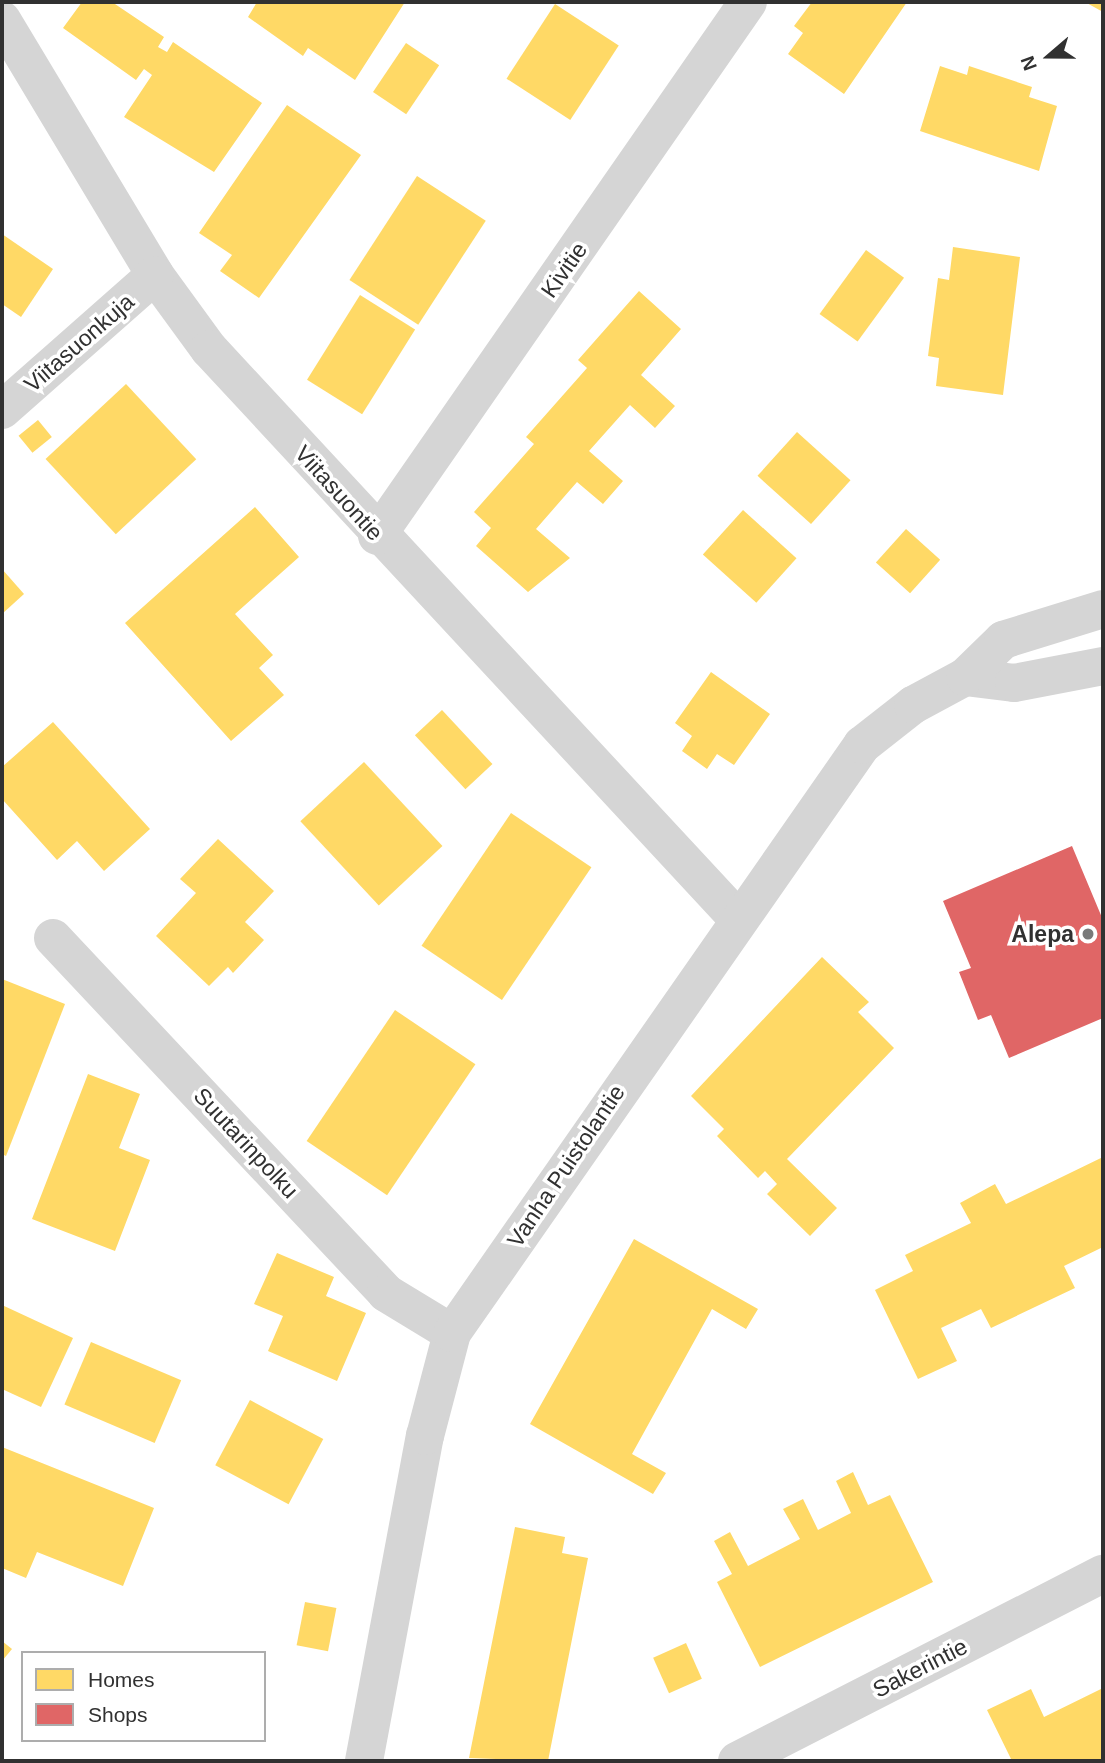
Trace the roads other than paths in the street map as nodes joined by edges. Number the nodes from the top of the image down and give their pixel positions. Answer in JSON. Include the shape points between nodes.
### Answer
{"nodes":[{"id":1,"x":748,"y":2,"type":"edge"},
{"id":2,"x":2,"y":20,"type":"edge"},
{"id":3,"x":155,"y":275,"type":"junction"},
{"id":4,"x":2,"y":410,"type":"edge"},
{"id":5,"x":377,"y":536,"type":"junction"},
{"id":6,"x":1103,"y":609,"type":"edge"},
{"id":7,"x":1103,"y":666,"type":"edge"},
{"id":8,"x":965,"y":677,"type":"junction"},
{"id":9,"x":738,"y":919,"type":"junction"},
{"id":10,"x":53,"y":937,"type":"dead end"},
{"id":11,"x":452,"y":1333,"type":"junction"},
{"id":12,"x":1103,"y":1574,"type":"edge"},
{"id":13,"x":364,"y":1761,"type":"edge"},
{"id":14,"x":737,"y":1761,"type":"edge"}],
"edges":[{"from":1,"to":5,"type":"street","name":"Kivitie"},
{"from":2,"to":3,"type":"street","name":"Viitasuontie"},
{"from":3,"to":4,"type":"street","name":"Viitasuonkuja"},
{"from":3,"to":5,"type":"street","name":"Viitasuontie","via":[[209,349]]},
{"from":5,"to":9,"type":"street","name":"Viitasuontie"},
{"from":6,"to":8,"type":"street","name":"Vanha Puistolantie","via":[[1003,640]]},
{"from":7,"to":8,"type":"street","via":[[1014,682]]},
{"from":8,"to":9,"type":"street","name":"Vanha Puistolantie","via":[[913,705],[862,745]]},
{"from":9,"to":11,"type":"street","name":"Vanha Puistolantie"},
{"from":10,"to":11,"type":"street","name":"Suutarinpolku","via":[[386,1293]]},
{"from":11,"to":13,"type":"street","name":"Vanha Puistolantie","via":[[425,1436]]},
{"from":12,"to":14,"type":"street","name":"Sakerintie"}]}
